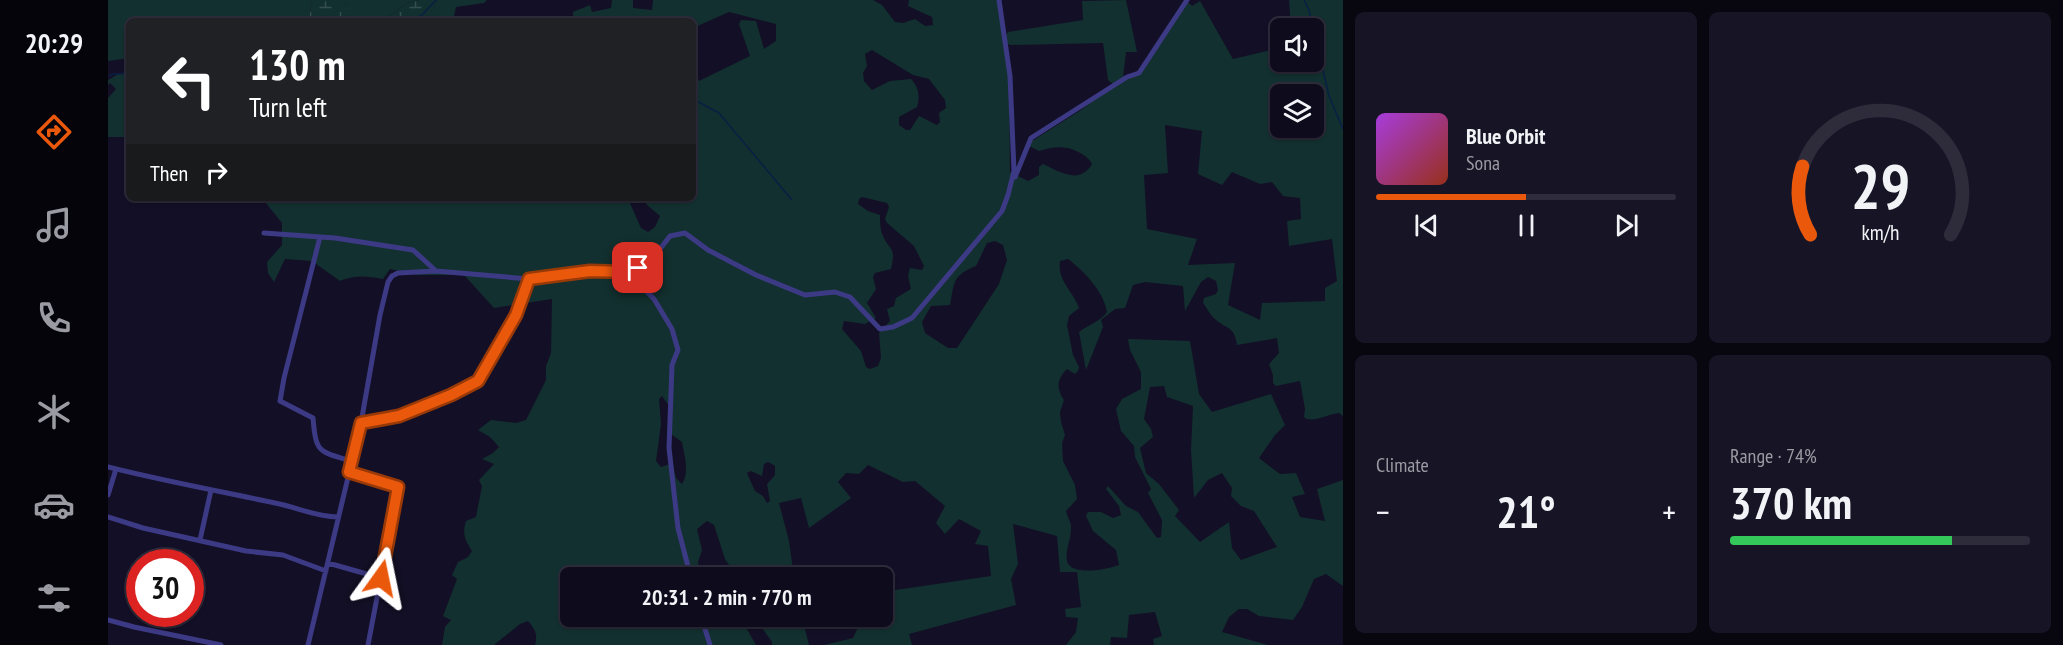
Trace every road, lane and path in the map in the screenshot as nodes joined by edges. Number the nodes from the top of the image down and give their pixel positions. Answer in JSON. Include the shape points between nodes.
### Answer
{"nodes":[{"id":1,"x":999,"y":0,"type":"edge"},
{"id":2,"x":1187,"y":0,"type":"edge"},
{"id":3,"x":1008,"y":195,"type":"junction"},
{"id":4,"x":264,"y":233,"type":"dead end"},
{"id":5,"x":320,"y":237,"type":"junction"},
{"id":6,"x":436,"y":271,"type":"junction"},
{"id":7,"x":628,"y":272,"type":"junction"},
{"id":8,"x":529,"y":279,"type":"junction"},
{"id":9,"x":361,"y":423,"type":"junction"},
{"id":10,"x":351,"y":460,"type":"junction"},
{"id":11,"x":108,"y":467,"type":"edge"},
{"id":12,"x":116,"y":470,"type":"junction"},
{"id":13,"x":349,"y":472,"type":"junction"},
{"id":14,"x":212,"y":490,"type":"junction"},
{"id":15,"x":108,"y":495,"type":"edge"},
{"id":16,"x":108,"y":517,"type":"edge"},
{"id":17,"x":338,"y":517,"type":"junction"},
{"id":18,"x":200,"y":540,"type":"junction"},
{"id":19,"x":328,"y":563,"type":"junction"},
{"id":20,"x":688,"y":567,"type":"edge"},
{"id":21,"x":326,"y":571,"type":"junction"},
{"id":22,"x":381,"y":578,"type":"junction"},
{"id":23,"x":108,"y":620,"type":"edge"},
{"id":24,"x":704,"y":627,"type":"edge"},
{"id":25,"x":221,"y":645,"type":"edge"},
{"id":26,"x":308,"y":645,"type":"edge"},
{"id":27,"x":368,"y":645,"type":"edge"},
{"id":28,"x":710,"y":645,"type":"edge"}],
"edges":[{"from":1,"to":3,"type":"street","via":[[1010,76],[1014,171]]},
{"from":2,"to":3,"type":"street","via":[[1139,73],[1031,138]]},
{"from":3,"to":7,"type":"street","via":[[1002,211],[943,283],[912,318],[893,327],[880,329],[850,297],[835,292],[805,295],[708,250],[685,233],[670,236],[657,254]]},
{"from":4,"to":5,"type":"street"},
{"from":5,"to":6,"type":"street","via":[[412,250]]},
{"from":5,"to":10,"type":"street","via":[[280,401],[313,418],[315,443],[323,453]]},
{"from":6,"to":8,"type":"street"},
{"from":6,"to":9,"type":"street","via":[[398,273],[388,282]]},
{"from":7,"to":8,"type":"street","via":[[590,271]]},
{"from":7,"to":20,"type":"street","via":[[654,299],[672,329],[678,350],[672,365],[669,448],[678,528]]},
{"from":8,"to":9,"type":"street","via":[[516,315],[478,381],[399,416]]},
{"from":9,"to":10,"type":"street"},
{"from":10,"to":13,"type":"street"},
{"from":11,"to":12,"type":"street"},
{"from":12,"to":14,"type":"street"},
{"from":12,"to":15,"type":"street"},
{"from":13,"to":17,"type":"street"},
{"from":13,"to":22,"type":"street","via":[[398,487]]},
{"from":14,"to":17,"type":"street","via":[[323,517]]},
{"from":14,"to":18,"type":"street"},
{"from":16,"to":18,"type":"street"},
{"from":17,"to":19,"type":"street"},
{"from":18,"to":21,"type":"street","via":[[283,555]]},
{"from":19,"to":21,"type":"street"},
{"from":19,"to":22,"type":"street"},
{"from":21,"to":26,"type":"street"},
{"from":22,"to":27,"type":"street"},
{"from":23,"to":25,"type":"street"},
{"from":24,"to":28,"type":"street"}]}
